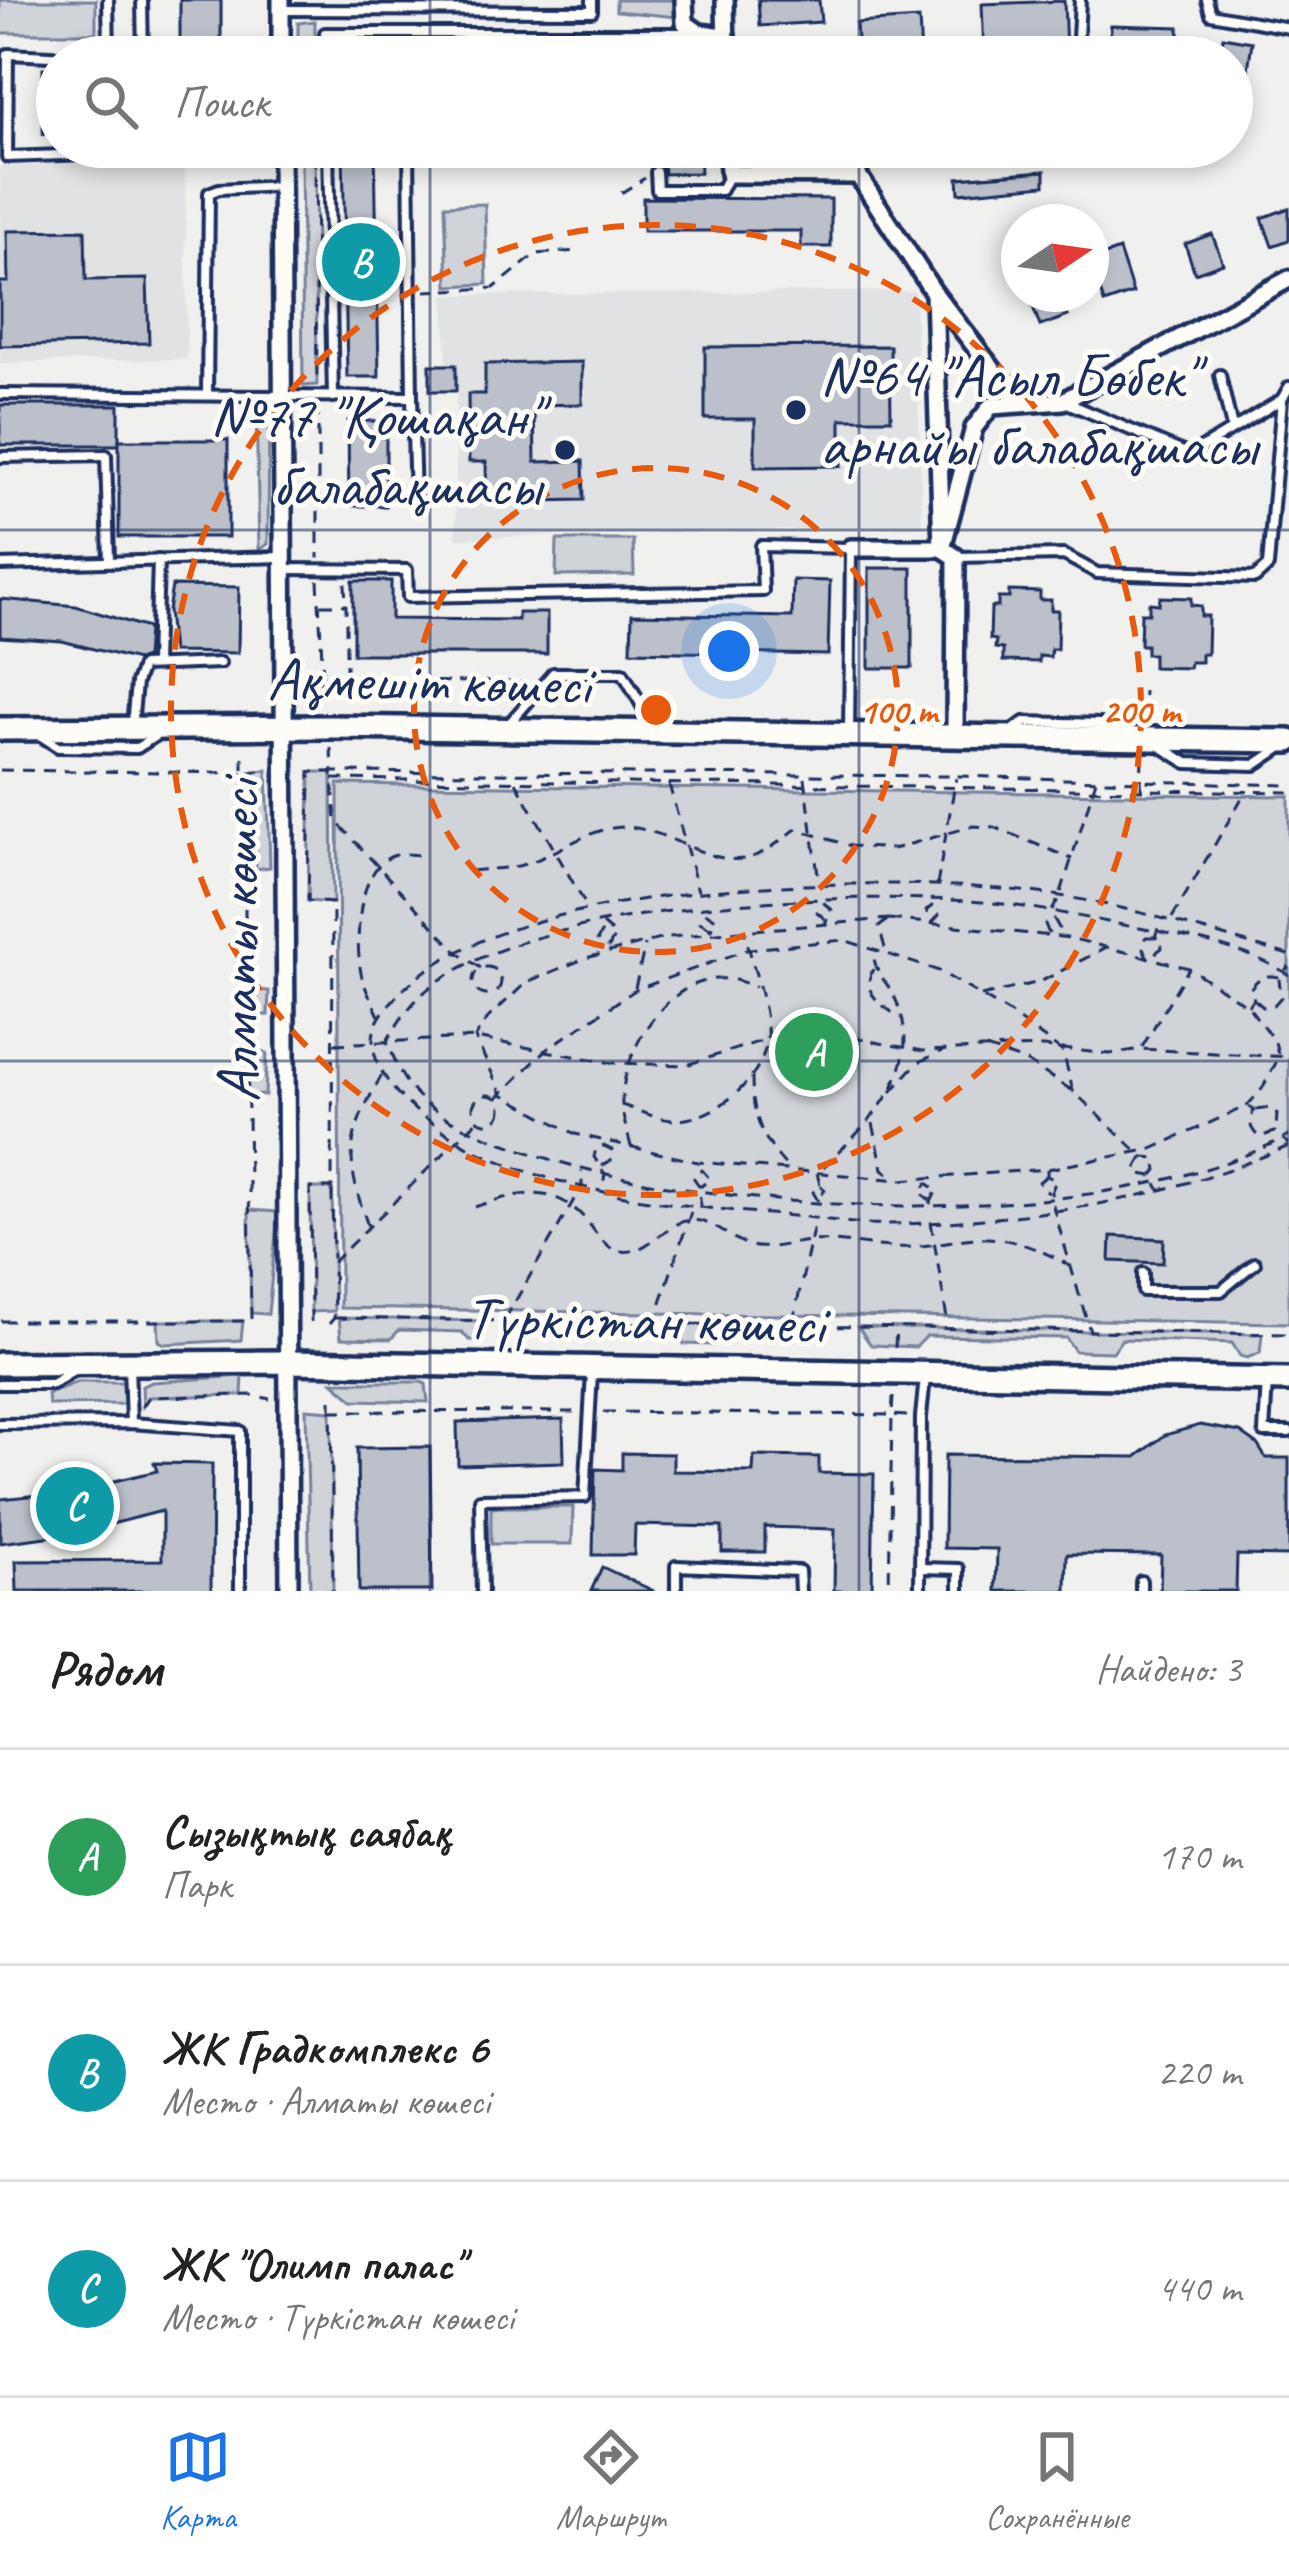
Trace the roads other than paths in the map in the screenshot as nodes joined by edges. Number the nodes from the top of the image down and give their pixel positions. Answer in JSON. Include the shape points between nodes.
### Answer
{"nodes":[{"id":1,"x":108,"y":0,"type":"edge"},
{"id":2,"x":142,"y":0,"type":"edge"},
{"id":3,"x":592,"y":0,"type":"edge"},
{"id":4,"x":684,"y":0,"type":"edge"},
{"id":5,"x":724,"y":0,"type":"edge"},
{"id":6,"x":1079,"y":0,"type":"edge"},
{"id":7,"x":1207,"y":0,"type":"edge"},
{"id":8,"x":281,"y":5,"type":"edge"},
{"id":9,"x":343,"y":5,"type":"edge"},
{"id":10,"x":1289,"y":28,"type":"edge"},
{"id":11,"x":699,"y":34,"type":"junction"},
{"id":12,"x":109,"y":36,"type":"edge"},
{"id":13,"x":143,"y":36,"type":"edge"},
{"id":14,"x":281,"y":36,"type":"edge"},
{"id":15,"x":325,"y":36,"type":"edge"},
{"id":16,"x":726,"y":36,"type":"joint"},
{"id":17,"x":1078,"y":36,"type":"edge"},
{"id":18,"x":4,"y":54,"type":"edge"},
{"id":19,"x":36,"y":55,"type":"edge"},
{"id":20,"x":3,"y":148,"type":"edge"},
{"id":21,"x":36,"y":156,"type":"edge"},
{"id":22,"x":282,"y":168,"type":"edge"},
{"id":23,"x":328,"y":168,"type":"edge"},
{"id":24,"x":409,"y":168,"type":"edge"},
{"id":25,"x":729,"y":168,"type":"edge"},
{"id":26,"x":656,"y":172,"type":"road end"},
{"id":27,"x":729,"y":174,"type":"junction"},
{"id":28,"x":282,"y":186,"type":"junction"},
{"id":29,"x":1289,"y":279,"type":"edge"},
{"id":30,"x":934,"y":293,"type":"junction"},
{"id":31,"x":1220,"y":375,"type":"dead end"},
{"id":32,"x":1289,"y":388,"type":"edge"},
{"id":33,"x":0,"y":394,"type":"edge"},
{"id":34,"x":207,"y":395,"type":"junction"},
{"id":35,"x":283,"y":395,"type":"junction"},
{"id":36,"x":333,"y":397,"type":"junction"},
{"id":37,"x":412,"y":397,"type":"junction"},
{"id":38,"x":1282,"y":399,"type":"junction"},
{"id":39,"x":1063,"y":401,"type":"junction"},
{"id":40,"x":1018,"y":402,"type":"junction"},
{"id":41,"x":1232,"y":428,"type":"junction"},
{"id":42,"x":0,"y":457,"type":"edge"},
{"id":43,"x":415,"y":502,"type":"dead end"},
{"id":44,"x":851,"y":548,"type":"junction"},
{"id":45,"x":949,"y":552,"type":"junction"},
{"id":46,"x":158,"y":560,"type":"junction"},
{"id":47,"x":109,"y":562,"type":"junction"},
{"id":48,"x":284,"y":563,"type":"junction"},
{"id":49,"x":0,"y":565,"type":"edge"},
{"id":50,"x":220,"y":663,"type":"dead end"},
{"id":51,"x":155,"y":664,"type":"junction"},
{"id":52,"x":1,"y":727,"type":"edge"},
{"id":53,"x":285,"y":727,"type":"junction"},
{"id":54,"x":30,"y":728,"type":"junction"},
{"id":55,"x":132,"y":728,"type":"junction"},
{"id":56,"x":168,"y":728,"type":"junction"},
{"id":57,"x":504,"y":729,"type":"junction"},
{"id":58,"x":656,"y":732,"type":"junction"},
{"id":59,"x":849,"y":735,"type":"junction"},
{"id":60,"x":955,"y":736,"type":"junction"},
{"id":61,"x":1289,"y":742,"type":"edge"},
{"id":62,"x":1255,"y":1262,"type":"dead end"},
{"id":63,"x":1143,"y":1273,"type":"dead end"},
{"id":64,"x":290,"y":1362,"type":"junction"},
{"id":65,"x":129,"y":1363,"type":"junction"},
{"id":66,"x":0,"y":1364,"type":"edge"},
{"id":67,"x":86,"y":1364,"type":"junction"},
{"id":68,"x":592,"y":1367,"type":"junction"},
{"id":69,"x":926,"y":1373,"type":"junction"},
{"id":70,"x":1278,"y":1380,"type":"edge"},
{"id":71,"x":0,"y":1384,"type":"edge"},
{"id":72,"x":131,"y":1418,"type":"junction"},
{"id":73,"x":0,"y":1424,"type":"edge"},
{"id":74,"x":1289,"y":1432,"type":"edge"},
{"id":75,"x":921,"y":1568,"type":"junction"},
{"id":76,"x":241,"y":1591,"type":"edge"},
{"id":77,"x":289,"y":1591,"type":"edge"},
{"id":78,"x":482,"y":1591,"type":"edge"},
{"id":79,"x":676,"y":1591,"type":"edge"},
{"id":80,"x":800,"y":1591,"type":"edge"},
{"id":81,"x":920,"y":1591,"type":"edge"},
{"id":82,"x":959,"y":1591,"type":"edge"}],
"edges":[{"from":1,"to":12,"type":"lane"},
{"from":2,"to":13,"type":"lane"},
{"from":3,"to":9,"type":"lane","via":[[592,11]]},
{"from":4,"to":11,"type":"street","via":[[685,22]]},
{"from":5,"to":16,"type":"street"},
{"from":6,"to":17,"type":"lane"},
{"from":7,"to":10,"type":"lane","via":[[1211,14]]},
{"from":8,"to":9,"type":"lane"},
{"from":8,"to":14,"type":"street"},
{"from":11,"to":15,"type":"lane"},
{"from":11,"to":16,"type":"street"},
{"from":18,"to":19,"type":"lane"},
{"from":18,"to":20,"type":"lane"},
{"from":20,"to":21,"type":"lane","via":[[7,157]]},
{"from":22,"to":28,"type":"street","name":"Алматы көшесі"},
{"from":23,"to":36,"type":"lane"},
{"from":24,"to":37,"type":"lane"},
{"from":25,"to":27,"type":"street"},
{"from":26,"to":27,"type":"lane","via":[[657,190],[721,190]]},
{"from":27,"to":30,"type":"street","via":[[857,175]]},
{"from":28,"to":34,"type":"lane","via":[[209,193]]},
{"from":28,"to":35,"type":"street","name":"Алматы көшесі"},
{"from":29,"to":39,"type":"street"},
{"from":30,"to":40,"type":"street"},
{"from":30,"to":45,"type":"street"},
{"from":31,"to":41,"type":"lane"},
{"from":32,"to":38,"type":"lane"},
{"from":33,"to":34,"type":"lane"},
{"from":34,"to":35,"type":"lane"},
{"from":35,"to":36,"type":"lane"},
{"from":35,"to":48,"type":"street","name":"Алматы көшесі"},
{"from":36,"to":37,"type":"lane"},
{"from":37,"to":43,"type":"lane"},
{"from":38,"to":41,"type":"lane"},
{"from":38,"to":45,"type":"lane","via":[[1268,566],[1255,578],[1097,573],[1064,555]]},
{"from":39,"to":40,"type":"street"},
{"from":39,"to":41,"type":"lane","via":[[1190,455]]},
{"from":40,"to":45,"type":"street","via":[[992,406],[974,428]]},
{"from":42,"to":47,"type":"lane","via":[[106,455]]},
{"from":44,"to":45,"type":"street"},
{"from":44,"to":48,"type":"lane","via":[[761,546],[763,591],[408,597],[407,570]]},
{"from":44,"to":59,"type":"lane"},
{"from":45,"to":60,"type":"street"},
{"from":46,"to":47,"type":"lane"},
{"from":46,"to":48,"type":"lane"},
{"from":46,"to":51,"type":"lane"},
{"from":47,"to":49,"type":"lane"},
{"from":48,"to":53,"type":"street","name":"Алматы көшесі"},
{"from":50,"to":51,"type":"lane"},
{"from":51,"to":55,"type":"lane","via":[[142,666]]},
{"from":52,"to":54,"type":"main road","name":"Ақмешіт көшесі"},
{"from":53,"to":56,"type":"main road","name":"Ақмешіт көшесі"},
{"from":53,"to":57,"type":"main road","name":"Ақмешіт көшесі"},
{"from":53,"to":64,"type":"street","name":"Алматы көшесі"},
{"from":54,"to":55,"type":"main road","name":"Ақмешіт көшесі"},
{"from":54,"to":56,"type":"lane","via":[[58,747],[137,748]]},
{"from":55,"to":56,"type":"main road","name":"Ақмешіт көшесі"},
{"from":57,"to":58,"type":"main road","name":"Ақмешіт көшесі"},
{"from":57,"to":58,"type":"lane","via":[[558,671],[619,671]]},
{"from":58,"to":59,"type":"main road","name":"Ақмешіт көшесі"},
{"from":59,"to":60,"type":"main road","name":"Ақмешіт көшесі"},
{"from":60,"to":61,"type":"main road","name":"Ақмешіт көшесі"},
{"from":62,"to":63,"type":"lane","via":[[1221,1291],[1143,1291]]},
{"from":64,"to":65,"type":"main road","name":"Түркістан көшесі"},
{"from":64,"to":68,"type":"main road","name":"Түркістан көшесі"},
{"from":64,"to":77,"type":"street","name":"Алматы көшесі"},
{"from":65,"to":67,"type":"main road","name":"Түркістан көшесі"},
{"from":65,"to":72,"type":"lane"},
{"from":66,"to":67,"type":"main road","name":"Түркістан көшесі"},
{"from":67,"to":71,"type":"lane","via":[[52,1384]]},
{"from":68,"to":69,"type":"main road","name":"Түркістан көшесі"},
{"from":68,"to":78,"type":"lane","via":[[585,1497],[480,1499]]},
{"from":69,"to":70,"type":"main road","name":"Түркістан көшесі"},
{"from":69,"to":75,"type":"lane"},
{"from":70,"to":74,"type":"lane","via":[[1264,1432]]},
{"from":72,"to":73,"type":"lane"},
{"from":72,"to":76,"type":"lane","via":[[240,1430]]},
{"from":75,"to":81,"type":"lane"},
{"from":75,"to":82,"type":"lane","via":[[959,1569]]},
{"from":79,"to":80,"type":"lane","via":[[676,1566],[799,1571]]}]}
